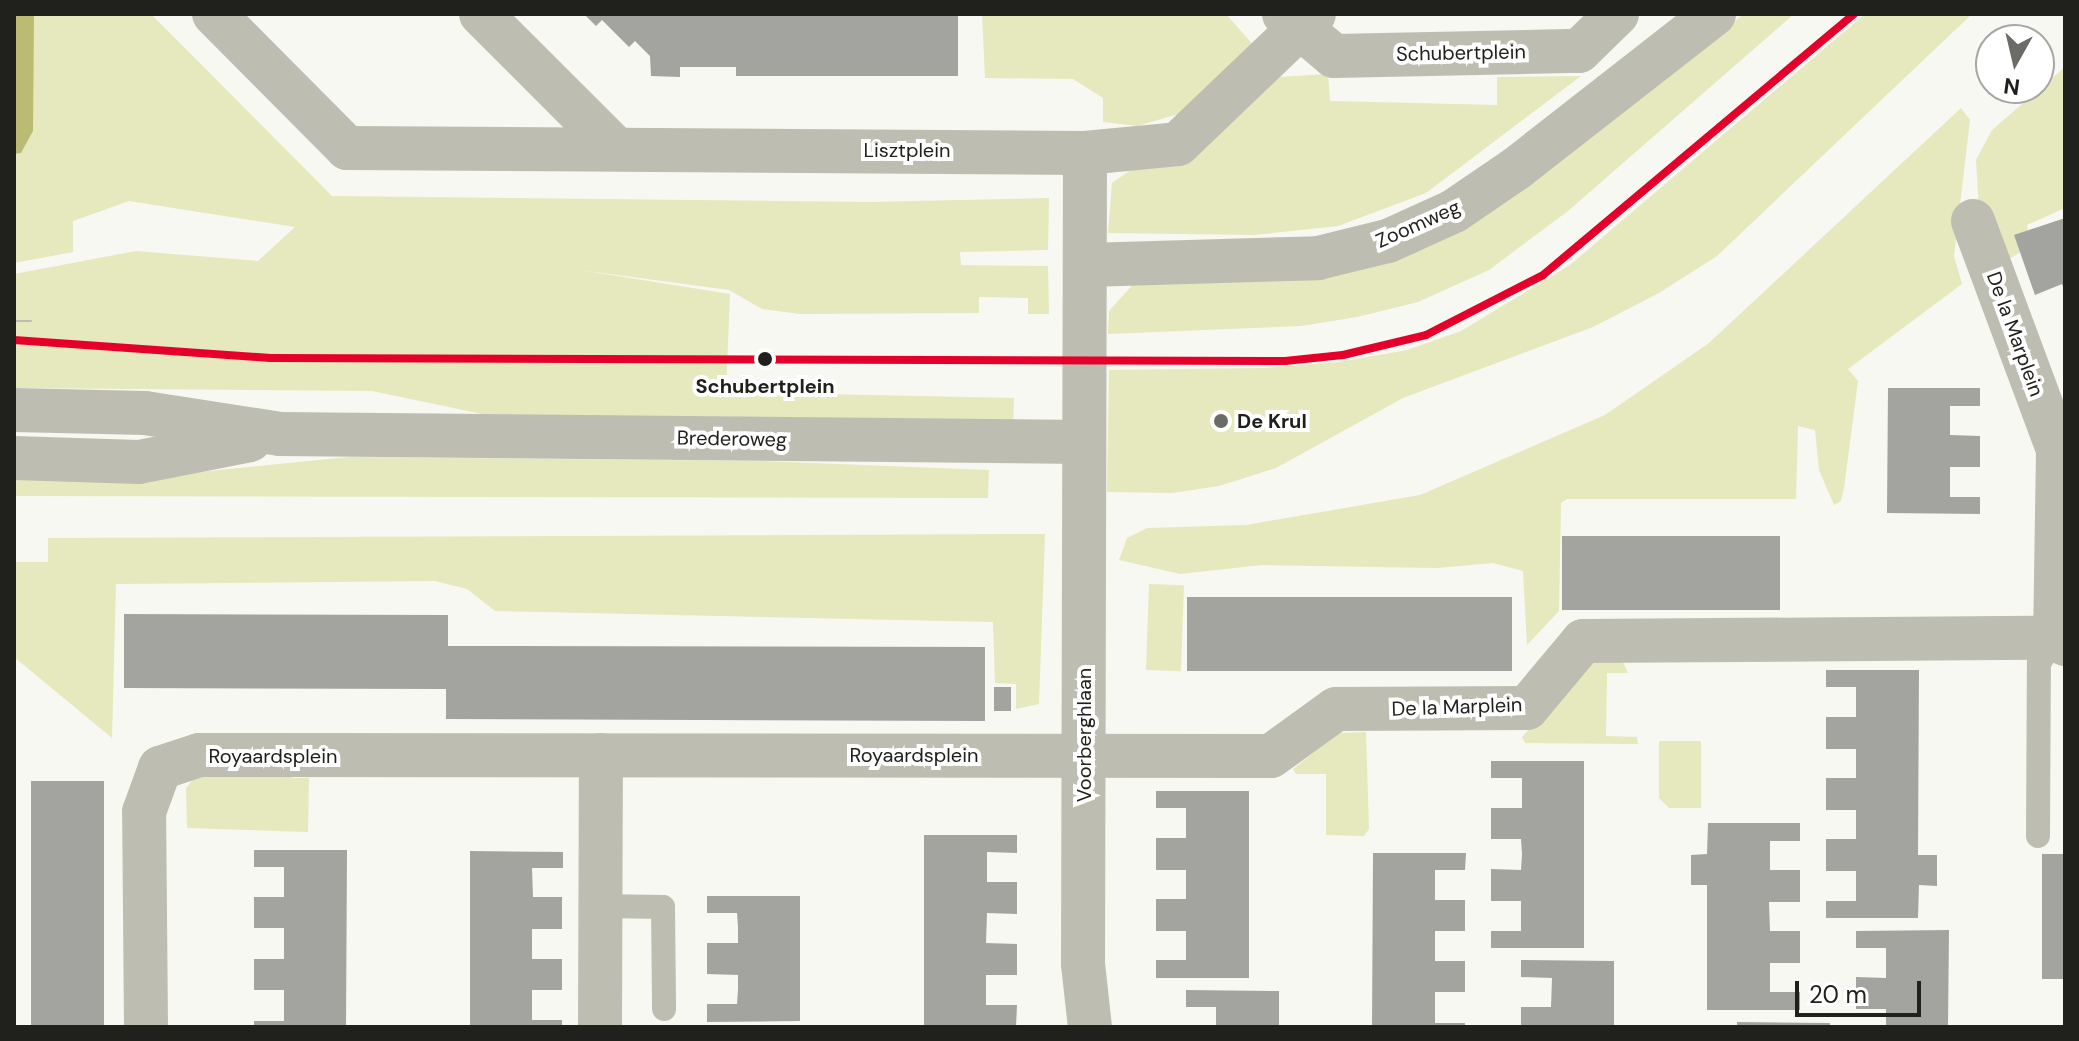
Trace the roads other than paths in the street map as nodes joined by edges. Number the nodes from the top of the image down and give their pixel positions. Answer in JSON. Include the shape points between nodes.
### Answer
{"nodes":[{"id":1,"x":214,"y":14,"type":"edge"},
{"id":2,"x":481,"y":14,"type":"edge"},
{"id":3,"x":1617,"y":14,"type":"edge"},
{"id":4,"x":1714,"y":14,"type":"edge"},
{"id":5,"x":1299,"y":19,"type":"edge"},
{"id":6,"x":615,"y":148,"type":"junction"},
{"id":7,"x":1085,"y":153,"type":"junction"},
{"id":8,"x":1973,"y":221,"type":"dead end"},
{"id":9,"x":1087,"y":265,"type":"junction"},
{"id":10,"x":14,"y":410,"type":"edge"},
{"id":11,"x":280,"y":434,"type":"junction"},
{"id":12,"x":1083,"y":442,"type":"junction"},
{"id":13,"x":14,"y":458,"type":"edge"},
{"id":14,"x":2060,"y":641,"type":"edge"},
{"id":15,"x":601,"y":755,"type":"junction"},
{"id":16,"x":1084,"y":755,"type":"junction"},
{"id":17,"x":2038,"y":836,"type":"dead end"},
{"id":18,"x":600,"y":906,"type":"junction"},
{"id":19,"x":664,"y":1009,"type":"dead end"},
{"id":20,"x":146,"y":1027,"type":"edge"},
{"id":21,"x":600,"y":1027,"type":"edge"},
{"id":22,"x":1090,"y":1027,"type":"edge"}],
"edges":[{"from":1,"to":6,"type":"street","name":"Lisztplein","via":[[347,148]]},
{"from":2,"to":6,"type":"street"},
{"from":3,"to":5,"type":"street","name":"Schubertplein","via":[[1579,51],[1334,56]]},
{"from":4,"to":9,"type":"street","name":"Zoomweg","via":[[1517,168],[1454,211],[1388,241],[1318,258]]},
{"from":5,"to":7,"type":"street","name":"Schubertplein","via":[[1178,144]]},
{"from":6,"to":7,"type":"street","name":"Lisztplein"},
{"from":7,"to":9,"type":"street"},
{"from":8,"to":14,"type":"street","name":"De la Marplein","via":[[2058,450]]},
{"from":9,"to":12,"type":"street"},
{"from":10,"to":11,"type":"street","name":"Brederoweg","via":[[145,413]]},
{"from":11,"to":12,"type":"street","name":"Brederoweg"},
{"from":11,"to":13,"type":"street","name":"Brederoweg","via":[[139,462]]},
{"from":12,"to":16,"type":"street","name":"Voorberghlaan"},
{"from":14,"to":16,"type":"street","name":"De la Marplein","via":[[1583,641],[1527,708],[1336,709],[1271,756]]},
{"from":14,"to":17,"type":"lane","name":"De la Marplein","via":[[2039,663]]},
{"from":15,"to":16,"type":"street","name":"Royaardsplein"},
{"from":15,"to":18,"type":"street"},
{"from":15,"to":20,"type":"street","name":"Royaardsplein","via":[[199,755],[160,768],[144,812]]},
{"from":16,"to":22,"type":"street","name":"Voorberghlaan","via":[[1083,964]]},
{"from":18,"to":19,"type":"lane","via":[[663,907]]},
{"from":18,"to":21,"type":"street"}]}
